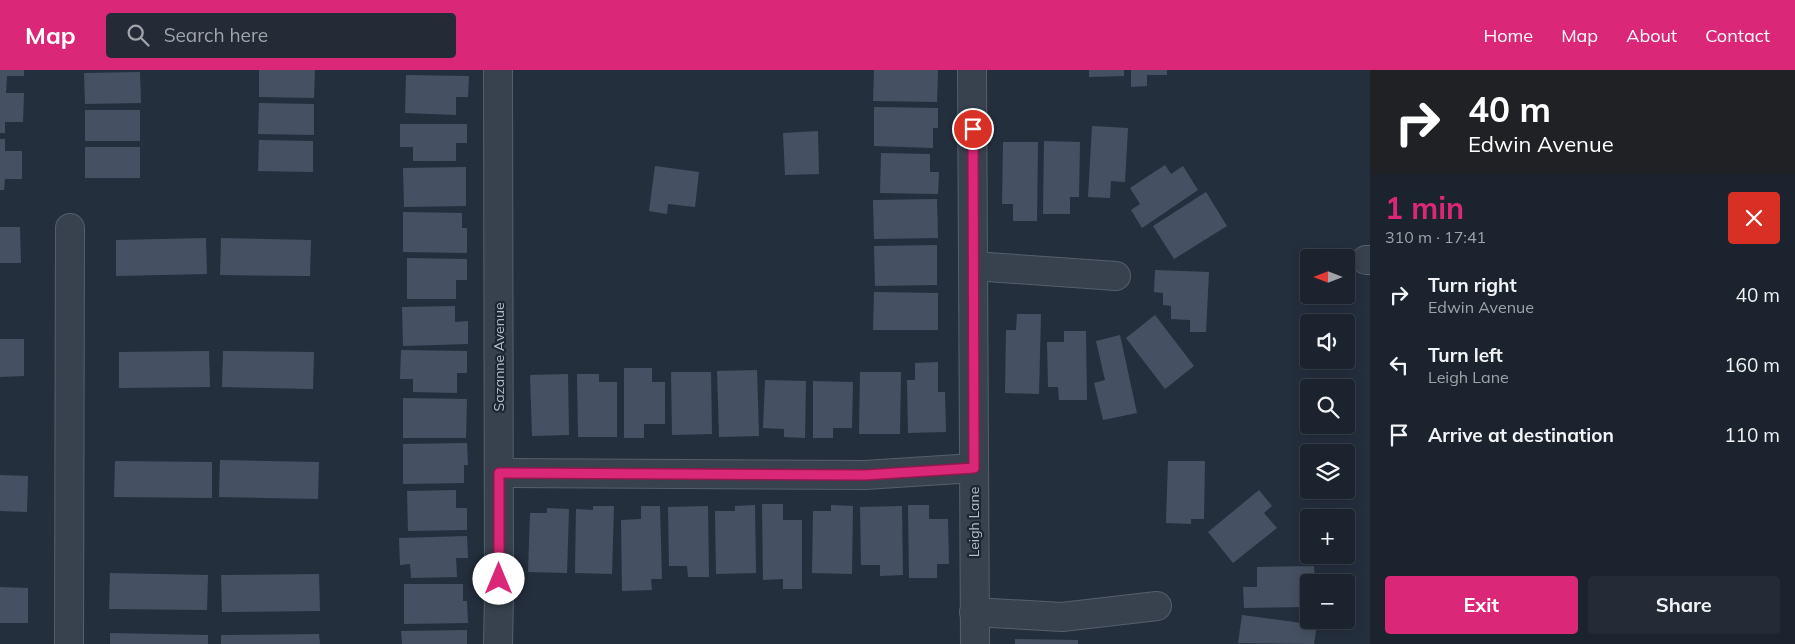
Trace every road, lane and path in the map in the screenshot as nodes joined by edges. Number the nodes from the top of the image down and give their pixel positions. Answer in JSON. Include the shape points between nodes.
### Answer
{"nodes":[{"id":1,"x":498,"y":70,"type":"edge"},
{"id":2,"x":972,"y":70,"type":"edge"},
{"id":3,"x":70,"y":228,"type":"dead end"},
{"id":4,"x":973,"y":266,"type":"junction"},
{"id":5,"x":1116,"y":276,"type":"dead end"},
{"id":6,"x":974,"y":468,"type":"junction"},
{"id":7,"x":499,"y":473,"type":"junction"},
{"id":8,"x":1157,"y":606,"type":"dead end"},
{"id":9,"x":974,"y":612,"type":"junction"},
{"id":10,"x":68,"y":644,"type":"edge"},
{"id":11,"x":498,"y":644,"type":"edge"},
{"id":12,"x":974,"y":644,"type":"edge"}],
"edges":[{"from":1,"to":7,"type":"street","name":"Sazanne Avenue"},
{"from":2,"to":4,"type":"street","name":"Leigh Lane"},
{"from":3,"to":10,"type":"street"},
{"from":4,"to":5,"type":"street"},
{"from":4,"to":6,"type":"street","name":"Leigh Lane"},
{"from":6,"to":7,"type":"street","via":[[865,475]]},
{"from":6,"to":9,"type":"street","name":"Leigh Lane"},
{"from":7,"to":11,"type":"street","name":"Sazanne Avenue"},
{"from":8,"to":9,"type":"street","via":[[1062,617]]},
{"from":9,"to":12,"type":"street","name":"Leigh Lane"}]}
